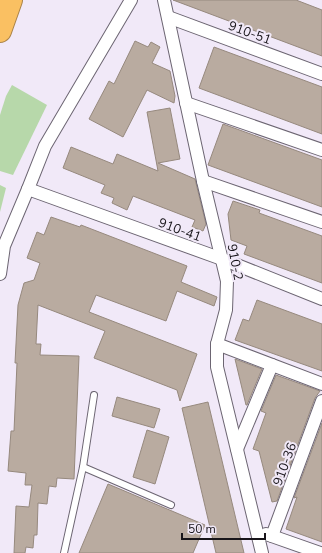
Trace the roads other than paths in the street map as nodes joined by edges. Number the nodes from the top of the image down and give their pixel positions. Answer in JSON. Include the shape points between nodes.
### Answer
{"nodes":[{"id":1,"x":11,"y":0,"type":"edge"},
{"id":2,"x":131,"y":0,"type":"edge"},
{"id":3,"x":164,"y":0,"type":"edge"},
{"id":4,"x":168,"y":17,"type":"junction"},
{"id":5,"x":0,"y":30,"type":"edge"},
{"id":6,"x":322,"y":74,"type":"edge"},
{"id":7,"x":186,"y":102,"type":"junction"},
{"id":8,"x":322,"y":150,"type":"edge"},
{"id":9,"x":203,"y":181,"type":"junction"},
{"id":10,"x":28,"y":189,"type":"junction"},
{"id":11,"x":322,"y":222,"type":"edge"},
{"id":12,"x":222,"y":259,"type":"junction"},
{"id":13,"x":0,"y":274,"type":"edge"},
{"id":14,"x":322,"y":299,"type":"edge"},
{"id":15,"x":217,"y":344,"type":"junction"},
{"id":16,"x":272,"y":365,"type":"junction"},
{"id":17,"x":322,"y":384,"type":"edge"},
{"id":18,"x":94,"y":395,"type":"dead end"},
{"id":19,"x":322,"y":401,"type":"edge"},
{"id":20,"x":237,"y":449,"type":"junction"},
{"id":21,"x":83,"y":467,"type":"junction"},
{"id":22,"x":171,"y":505,"type":"dead end"},
{"id":23,"x":257,"y":531,"type":"junction"},
{"id":24,"x":272,"y":536,"type":"junction"},
{"id":25,"x":64,"y":553,"type":"edge"},
{"id":26,"x":262,"y":553,"type":"edge"},
{"id":27,"x":320,"y":553,"type":"edge"}],
"edges":[{"from":1,"to":5,"type":"highway"},
{"from":2,"to":10,"type":"street","via":[[44,146]]},
{"from":3,"to":4,"type":"street","name":"910-2"},
{"from":4,"to":6,"type":"street","name":"910-51"},
{"from":4,"to":7,"type":"street","name":"910-2"},
{"from":7,"to":8,"type":"street"},
{"from":7,"to":9,"type":"street","name":"910-2"},
{"from":9,"to":11,"type":"street"},
{"from":9,"to":12,"type":"street","name":"910-2"},
{"from":10,"to":12,"type":"street","name":"910-41"},
{"from":10,"to":13,"type":"street","via":[[4,246]]},
{"from":12,"to":14,"type":"street","name":"910-41"},
{"from":12,"to":15,"type":"street","name":"910-2","via":[[227,281],[226,310]]},
{"from":15,"to":16,"type":"street"},
{"from":15,"to":20,"type":"street","name":"910-2","via":[[217,367]]},
{"from":16,"to":17,"type":"street"},
{"from":16,"to":20,"type":"street"},
{"from":18,"to":21,"type":"lane"},
{"from":19,"to":24,"type":"street","name":"910-36"},
{"from":20,"to":23,"type":"street","name":"910-2"},
{"from":21,"to":22,"type":"lane"},
{"from":21,"to":25,"type":"lane"},
{"from":23,"to":24,"type":"street"},
{"from":23,"to":26,"type":"street","name":"910-2"},
{"from":24,"to":27,"type":"street"}]}
